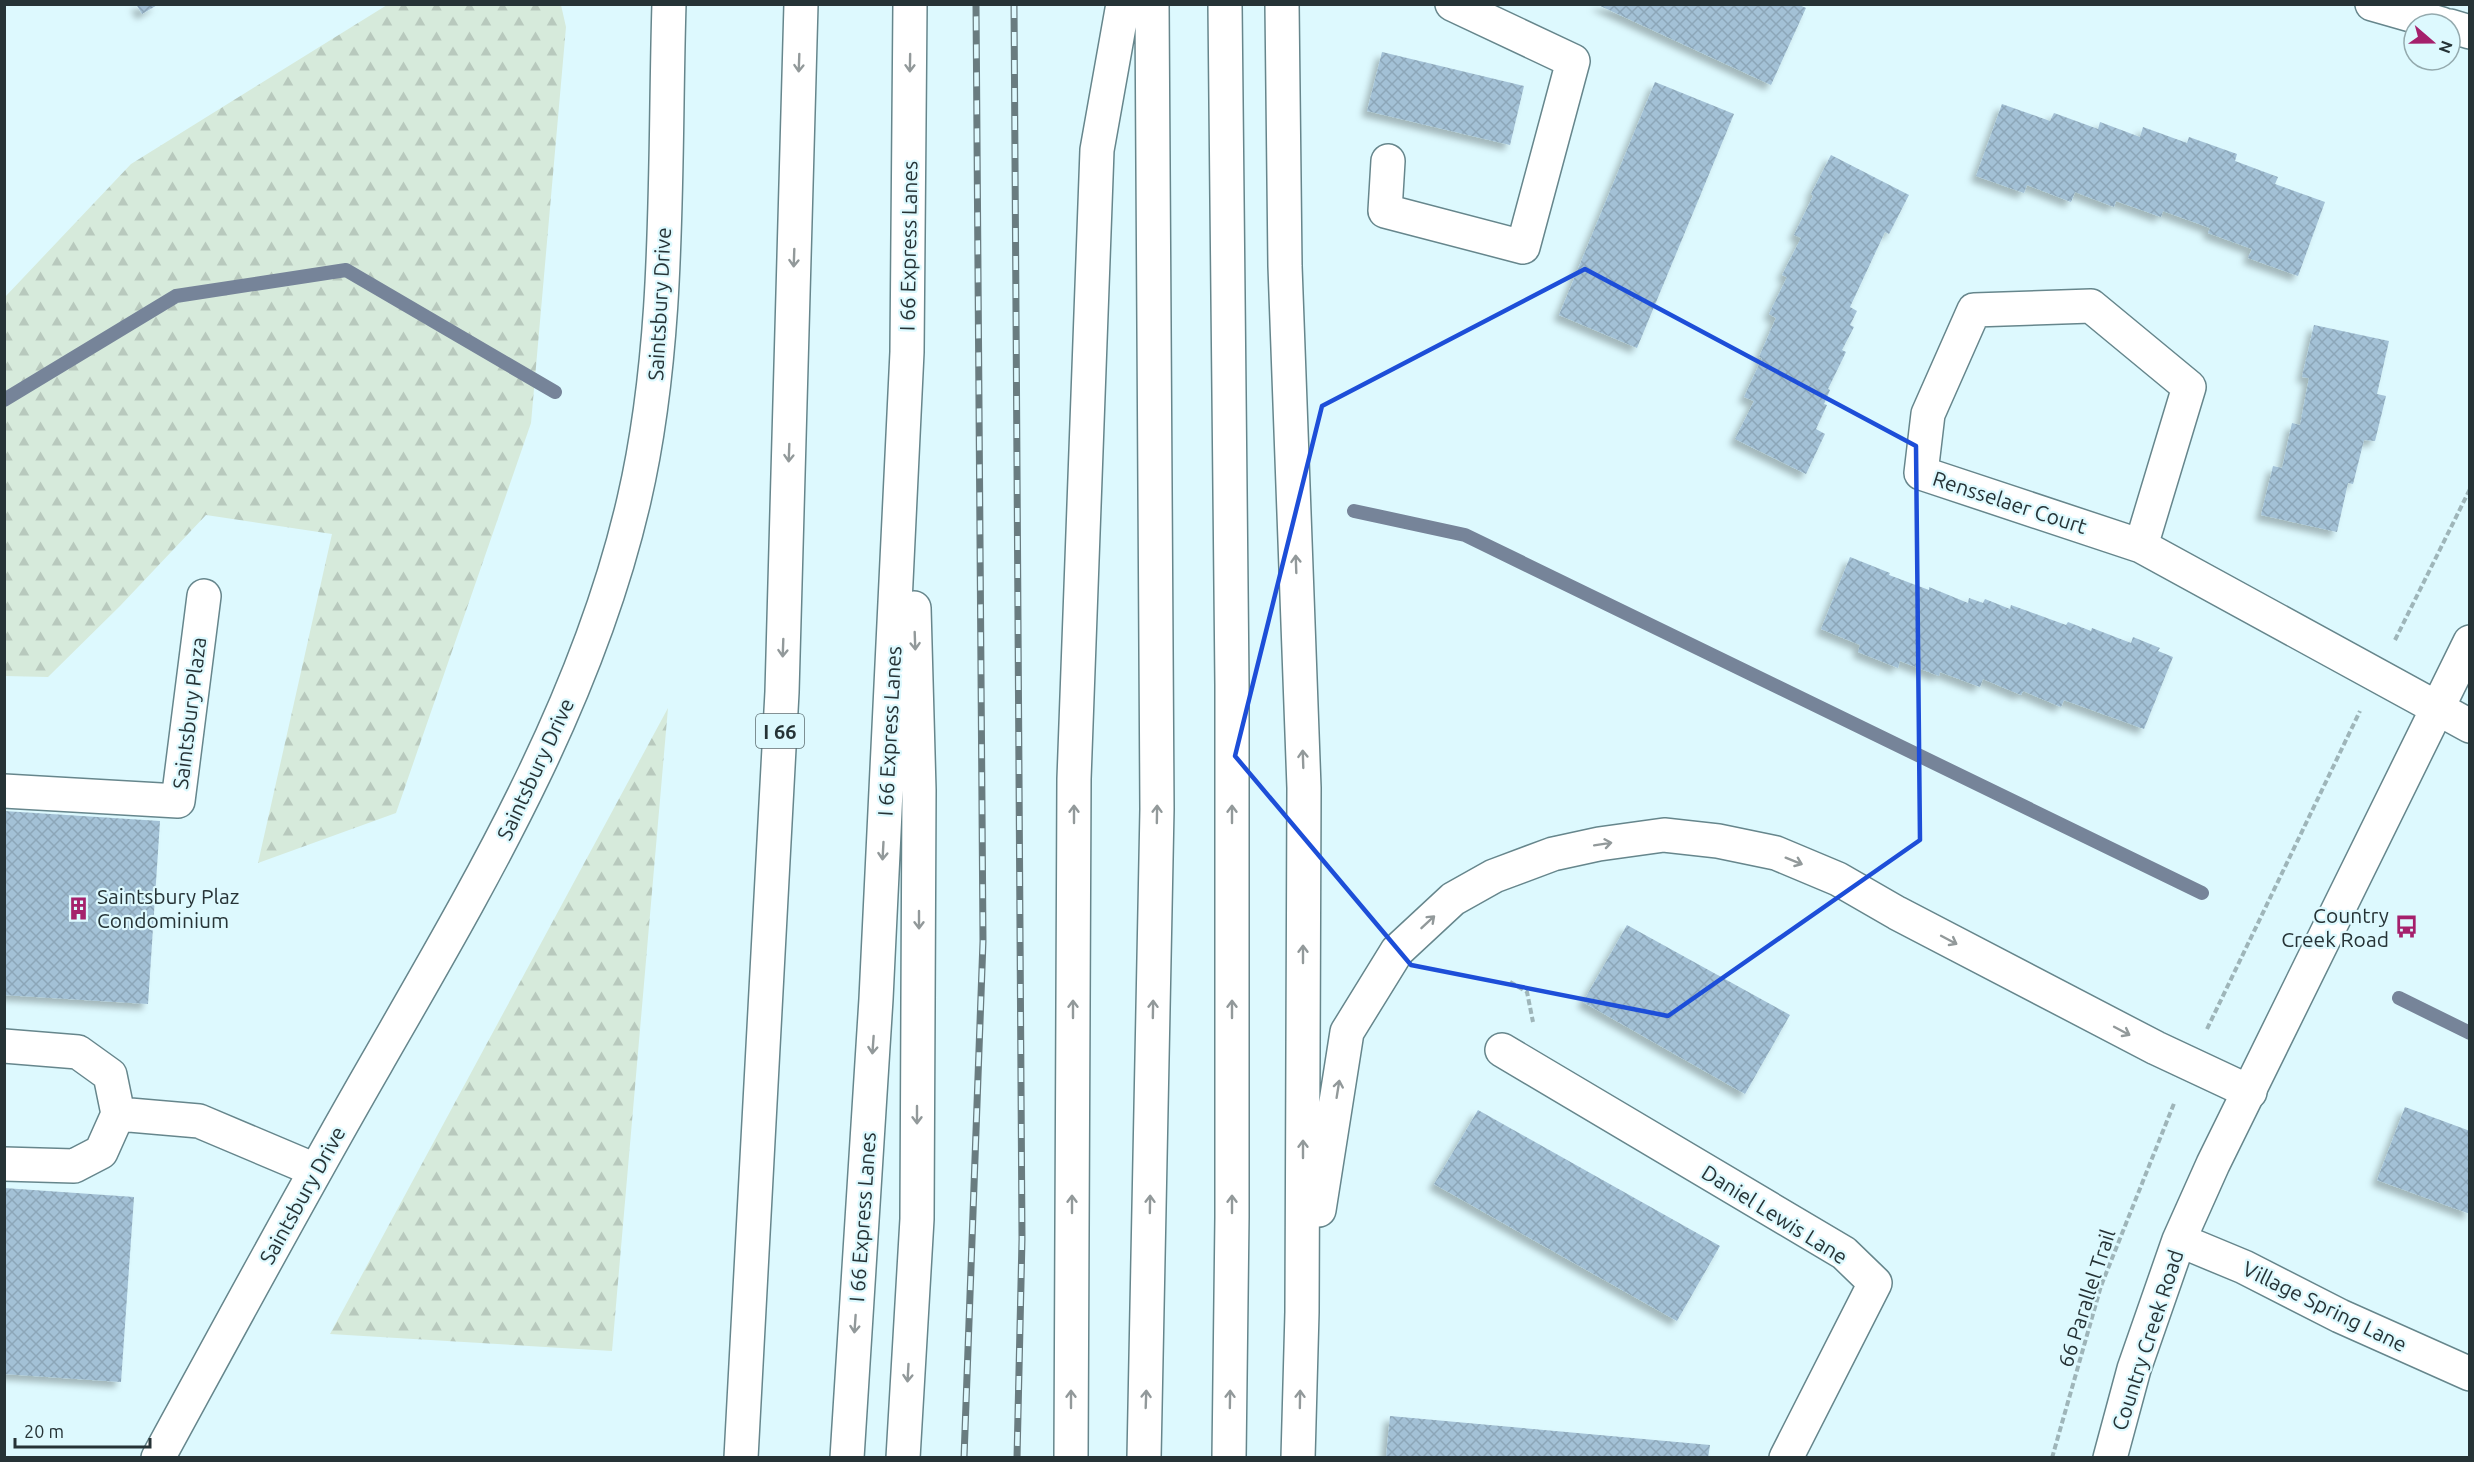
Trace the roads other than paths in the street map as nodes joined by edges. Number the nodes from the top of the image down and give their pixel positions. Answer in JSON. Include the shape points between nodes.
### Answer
{"nodes":[{"id":1,"x":669,"y":4,"type":"edge"},
{"id":2,"x":801,"y":4,"type":"edge"},
{"id":3,"x":910,"y":4,"type":"edge"},
{"id":4,"x":1123,"y":4,"type":"edge"},
{"id":5,"x":1152,"y":4,"type":"edge"},
{"id":6,"x":1225,"y":4,"type":"edge"},
{"id":7,"x":1282,"y":4,"type":"edge"},
{"id":8,"x":1452,"y":4,"type":"edge"},
{"id":9,"x":2372,"y":4,"type":"edge"},
{"id":10,"x":2402,"y":13,"type":"edge"},
{"id":11,"x":1388,"y":161,"type":"dead end"},
{"id":12,"x":907,"y":352,"type":"junction"},
{"id":13,"x":2141,"y":546,"type":"junction"},
{"id":14,"x":204,"y":596,"type":"dead end"},
{"id":15,"x":2469,"y":642,"type":"edge"},
{"id":16,"x":2437,"y":707,"type":"junction"},
{"id":17,"x":2469,"y":726,"type":"edge"},
{"id":18,"x":4,"y":791,"type":"edge"},
{"id":19,"x":4,"y":1046,"type":"edge"},
{"id":20,"x":1502,"y":1050,"type":"dead end"},
{"id":21,"x":2250,"y":1092,"type":"junction"},
{"id":22,"x":118,"y":1114,"type":"junction"},
{"id":23,"x":4,"y":1164,"type":"edge"},
{"id":24,"x":315,"y":1170,"type":"junction"},
{"id":25,"x":2179,"y":1240,"type":"junction"},
{"id":26,"x":1302,"y":1312,"type":"junction"},
{"id":27,"x":2469,"y":1374,"type":"edge"},
{"id":28,"x":158,"y":1458,"type":"edge"},
{"id":29,"x":741,"y":1458,"type":"edge"},
{"id":30,"x":847,"y":1458,"type":"edge"},
{"id":31,"x":903,"y":1458,"type":"edge"},
{"id":32,"x":1071,"y":1458,"type":"edge"},
{"id":33,"x":1144,"y":1458,"type":"edge"},
{"id":34,"x":1229,"y":1458,"type":"edge"},
{"id":35,"x":1298,"y":1458,"type":"edge"},
{"id":36,"x":1786,"y":1458,"type":"edge"},
{"id":37,"x":2110,"y":1458,"type":"edge"}],
"edges":[{"from":1,"to":24,"type":"main road","name":"Saintsbury Drive","via":[[661,309],[654,395],[634,502],[613,579],[562,714],[491,862]]},
{"from":2,"to":29,"type":"main road","number":"I 66","one_way":true,"via":[[782,692]]},
{"from":3,"to":12,"type":"main road","name":"I 66 Express Lanes","one_way":true},
{"from":32,"to":4,"type":"main road","one_way":true,"via":[[1076,731],[1097,150]]},
{"from":33,"to":5,"type":"main road","one_way":true,"via":[[1157,809]]},
{"from":34,"to":6,"type":"main road","one_way":true,"via":[[1232,685]]},
{"from":26,"to":7,"type":"main road","one_way":true,"via":[[1304,788],[1286,278]]},
{"from":8,"to":11,"type":"main road","via":[[1573,62],[1522,247],[1385,211]]},
{"from":9,"to":10,"type":"main road"},
{"from":12,"to":30,"type":"main road","name":"I 66 Express Lanes","one_way":true,"via":[[876,999]]},
{"from":12,"to":31,"type":"main road","one_way":true,"via":[[920,790],[916,1219]]},
{"from":13,"to":13,"type":"main road","name":"Rensselaer Court","via":[[2189,387],[2091,306],[1974,310],[1928,414],[1920,472]]},
{"from":13,"to":16,"type":"main road","name":"Rensselaer Court"},
{"from":14,"to":18,"type":"main road","name":"Saintsbury Plaza","via":[[178,801]]},
{"from":15,"to":16,"type":"main road","name":"Country Creek Road"},
{"from":16,"to":17,"type":"main road","name":"Rensselaer Court"},
{"from":16,"to":21,"type":"main road","name":"Country Creek Road"},
{"from":19,"to":22,"type":"main road","via":[[78,1052],[110,1075]]},
{"from":20,"to":36,"type":"main road","name":"Daniel Lewis Lane","via":[[1844,1253],[1875,1283]]},
{"from":21,"to":25,"type":"main road","name":"Country Creek Road"},
{"from":26,"to":21,"type":"main road","one_way":true,"via":[[1347,1032],[1397,951],[1453,899],[1494,876],[1553,854],[1664,835],[1776,853],[1838,879],[2156,1048]]},
{"from":22,"to":23,"type":"main road","via":[[101,1152],[74,1166]]},
{"from":22,"to":24,"type":"main road","via":[[199,1121]]},
{"from":24,"to":28,"type":"main road","name":"Saintsbury Drive"},
{"from":25,"to":27,"type":"main road","name":"Village Spring Lane"},
{"from":25,"to":37,"type":"main road","name":"Country Creek Road","via":[[2134,1369]]},
{"from":35,"to":26,"type":"main road","one_way":true}]}
